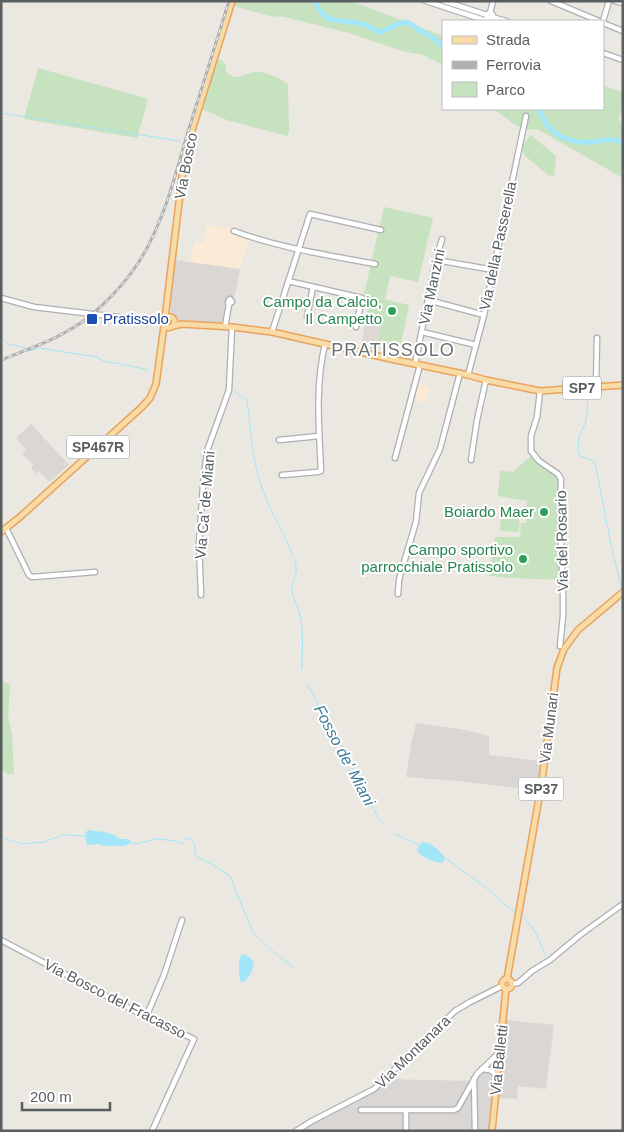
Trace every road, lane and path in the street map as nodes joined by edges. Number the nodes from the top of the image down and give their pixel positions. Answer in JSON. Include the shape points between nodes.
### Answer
{"nodes":[{"id":1,"x":232,"y":1,"type":"edge"},
{"id":2,"x":426,"y":1,"type":"edge"},
{"id":3,"x":444,"y":1,"type":"edge"},
{"id":4,"x":493,"y":1,"type":"edge"},
{"id":5,"x":551,"y":1,"type":"edge"},
{"id":6,"x":609,"y":1,"type":"edge"},
{"id":7,"x":615,"y":1,"type":"edge"},
{"id":8,"x":623,"y":4,"type":"edge"},
{"id":9,"x":490,"y":15,"type":"junction"},
{"id":10,"x":484,"y":20,"type":"edge"},
{"id":11,"x":503,"y":20,"type":"edge"},
{"id":12,"x":596,"y":20,"type":"edge"},
{"id":13,"x":602,"y":20,"type":"edge"},
{"id":14,"x":604,"y":23,"type":"edge"},
{"id":15,"x":623,"y":30,"type":"edge"},
{"id":16,"x":604,"y":53,"type":"edge"},
{"id":17,"x":623,"y":60,"type":"edge"},
{"id":18,"x":526,"y":116,"type":"dead end"},
{"id":19,"x":381,"y":230,"type":"dead end"},
{"id":20,"x":234,"y":231,"type":"dead end"},
{"id":21,"x":442,"y":239,"type":"dead end"},
{"id":22,"x":298,"y":249,"type":"junction"},
{"id":23,"x":436,"y":260,"type":"junction"},
{"id":24,"x":375,"y":264,"type":"dead end"},
{"id":25,"x":494,"y":270,"type":"junction"},
{"id":26,"x":288,"y":281,"type":"junction"},
{"id":27,"x":313,"y":287,"type":"junction"},
{"id":28,"x":1,"y":298,"type":"edge"},
{"id":29,"x":428,"y":300,"type":"junction"},
{"id":30,"x":230,"y":304,"type":"dead end"},
{"id":31,"x":166,"y":305,"type":"junction"},
{"id":32,"x":484,"y":315,"type":"junction"},
{"id":33,"x":307,"y":317,"type":"dead end"},
{"id":34,"x":172,"y":319,"type":"junction"},
{"id":35,"x":164,"y":322,"type":"junction"},
{"id":36,"x":182,"y":324,"type":"junction"},
{"id":37,"x":172,"y":327,"type":"junction"},
{"id":38,"x":225,"y":327,"type":"junction"},
{"id":39,"x":232,"y":327,"type":"junction"},
{"id":40,"x":356,"y":327,"type":"dead end"},
{"id":41,"x":272,"y":332,"type":"junction"},
{"id":42,"x":422,"y":332,"type":"junction"},
{"id":43,"x":597,"y":338,"type":"dead end"},
{"id":44,"x":162,"y":342,"type":"junction"},
{"id":45,"x":325,"y":344,"type":"junction"},
{"id":46,"x":476,"y":345,"type":"junction"},
{"id":47,"x":417,"y":365,"type":"junction"},
{"id":48,"x":460,"y":373,"type":"junction"},
{"id":49,"x":468,"y":375,"type":"junction"},
{"id":50,"x":486,"y":380,"type":"junction"},
{"id":51,"x":623,"y":385,"type":"edge"},
{"id":52,"x":596,"y":387,"type":"junction"},
{"id":53,"x":540,"y":391,"type":"junction"},
{"id":54,"x":319,"y":436,"type":"junction"},
{"id":55,"x":279,"y":440,"type":"dead end"},
{"id":56,"x":395,"y":458,"type":"dead end"},
{"id":57,"x":471,"y":460,"type":"dead end"},
{"id":58,"x":282,"y":475,"type":"dead end"},
{"id":59,"x":3,"y":530,"type":"edge"},
{"id":60,"x":95,"y":572,"type":"dead end"},
{"id":61,"x":622,"y":592,"type":"edge"},
{"id":62,"x":398,"y":594,"type":"dead end"},
{"id":63,"x":201,"y":595,"type":"dead end"},
{"id":64,"x":560,"y":646,"type":"dead end"},
{"id":65,"x":623,"y":904,"type":"edge"},
{"id":66,"x":182,"y":920,"type":"dead end"},
{"id":67,"x":1,"y":940,"type":"edge"},
{"id":68,"x":507,"y":979,"type":"junction"},
{"id":69,"x":512,"y":984,"type":"junction"},
{"id":70,"x":504,"y":987,"type":"junction"},
{"id":71,"x":146,"y":1017,"type":"junction"},
{"id":72,"x":500,"y":1052,"type":"junction"},
{"id":73,"x":499,"y":1064,"type":"junction"},
{"id":74,"x":484,"y":1068,"type":"junction"},
{"id":75,"x":498,"y":1076,"type":"junction"},
{"id":76,"x":474,"y":1078,"type":"junction"},
{"id":77,"x":360,"y":1110,"type":"dead end"},
{"id":78,"x":406,"y":1110,"type":"junction"},
{"id":79,"x":299,"y":1130,"type":"edge"},
{"id":80,"x":152,"y":1131,"type":"edge"},
{"id":81,"x":406,"y":1131,"type":"edge"},
{"id":82,"x":475,"y":1131,"type":"edge"},
{"id":83,"x":492,"y":1131,"type":"edge"}],
"edges":[{"from":1,"to":31,"type":"main road","name":"Via Bosco","number":"SP467R","via":[[186,153]]},
{"from":2,"to":10,"type":"street"},
{"from":3,"to":9,"type":"street"},
{"from":4,"to":9,"type":"street"},
{"from":5,"to":12,"type":"street"},
{"from":6,"to":13,"type":"street"},
{"from":7,"to":8,"type":"street"},
{"from":9,"to":11,"type":"street"},
{"from":14,"to":15,"type":"street"},
{"from":16,"to":17,"type":"street"},
{"from":18,"to":25,"type":"street","name":"Via della Passerella"},
{"from":19,"to":22,"type":"street","via":[[310,214]]},
{"from":20,"to":22,"type":"street"},
{"from":21,"to":23,"type":"street","name":"Via Manzini"},
{"from":22,"to":24,"type":"street"},
{"from":22,"to":26,"type":"street"},
{"from":23,"to":25,"type":"street"},
{"from":23,"to":29,"type":"street","name":"Via Manzini"},
{"from":25,"to":32,"type":"street","name":"Via della Passerella"},
{"from":26,"to":27,"type":"street"},
{"from":26,"to":41,"type":"street"},
{"from":27,"to":33,"type":"street"},
{"from":27,"to":40,"type":"street","via":[[365,298]]},
{"from":28,"to":35,"type":"street","via":[[34,307]]},
{"from":29,"to":32,"type":"street"},
{"from":29,"to":42,"type":"street","name":"Via Manzini"},
{"from":30,"to":38,"type":"street"},
{"from":31,"to":34,"type":"main road"},
{"from":31,"to":35,"type":"main road","name":"Via Bosco","number":"SP467R"},
{"from":32,"to":46,"type":"street","name":"Via della Passerella"},
{"from":34,"to":35,"type":"main road","via":[[168,317]]},
{"from":34,"to":36,"type":"main road","number":"SP7"},
{"from":34,"to":37,"type":"main road"},
{"from":35,"to":37,"type":"main road","via":[[167,328]]},
{"from":35,"to":44,"type":"main road","name":"Via Bosco","number":"SP467R"},
{"from":36,"to":37,"type":"main road","number":"SP7"},
{"from":36,"to":38,"type":"main road","number":"SP7"},
{"from":37,"to":44,"type":"main road","name":"Via Bosco","number":"SP467R"},
{"from":38,"to":39,"type":"main road","number":"SP7"},
{"from":39,"to":41,"type":"main road","number":"SP7"},
{"from":39,"to":63,"type":"street","name":"Via Ca' de Miani","via":[[229,390],[207,451],[205,468],[199,544]]},
{"from":41,"to":45,"type":"main road","number":"SP7"},
{"from":42,"to":46,"type":"street"},
{"from":42,"to":47,"type":"street","name":"Via Manzini"},
{"from":43,"to":52,"type":"street"},
{"from":44,"to":59,"type":"main road","name":"Via Bosco","number":"SP467R","via":[[156,384],[146,403]]},
{"from":45,"to":47,"type":"main road","number":"SP7"},
{"from":45,"to":54,"type":"street","via":[[320,365]]},
{"from":46,"to":49,"type":"street","name":"Via della Passerella"},
{"from":47,"to":48,"type":"main road","number":"SP7"},
{"from":47,"to":56,"type":"street","name":"Via Manzini"},
{"from":48,"to":49,"type":"main road","number":"SP7"},
{"from":48,"to":62,"type":"street","via":[[440,449],[419,493],[416,522]]},
{"from":49,"to":50,"type":"main road","number":"SP7"},
{"from":50,"to":53,"type":"main road","number":"SP7"},
{"from":50,"to":57,"type":"street"},
{"from":51,"to":52,"type":"main road","number":"SP7"},
{"from":52,"to":53,"type":"main road","number":"SP7"},
{"from":53,"to":64,"type":"street","name":"Via del Rosario","via":[[530,444],[534,457],[561,479],[563,616]]},
{"from":54,"to":55,"type":"street"},
{"from":54,"to":58,"type":"street","via":[[321,471]]},
{"from":59,"to":60,"type":"street","via":[[32,577]]},
{"from":61,"to":68,"type":"main road","name":"Via Munari","number":"SP37","via":[[580,627],[560,660]]},
{"from":65,"to":69,"type":"street","via":[[550,960]]},
{"from":66,"to":71,"type":"street"},
{"from":67,"to":71,"type":"street","name":"Via Bosco del Fracasso"},
{"from":68,"to":69,"type":"main road"},
{"from":68,"to":70,"type":"main road","name":"Via Munari","number":"SP37","via":[[503,981]]},
{"from":69,"to":70,"type":"main road","via":[[510,988]]},
{"from":70,"to":72,"type":"main road","name":"Via Balletti"},
{"from":70,"to":79,"type":"street","name":"Via Montanara","via":[[455,1012],[374,1090]]},
{"from":71,"to":80,"type":"street","name":"Via Bosco del Fracasso","via":[[194,1039]]},
{"from":72,"to":73,"type":"main road","name":"Via Balletti"},
{"from":72,"to":74,"type":"street"},
{"from":73,"to":74,"type":"street","via":[[492,1062]]},
{"from":73,"to":75,"type":"main road","name":"Via Balletti"},
{"from":74,"to":75,"type":"street"},
{"from":74,"to":76,"type":"street"},
{"from":75,"to":83,"type":"main road","name":"Via Balletti"},
{"from":76,"to":78,"type":"street","via":[[454,1110]]},
{"from":76,"to":82,"type":"street"},
{"from":77,"to":78,"type":"street"},
{"from":78,"to":81,"type":"street"}]}
